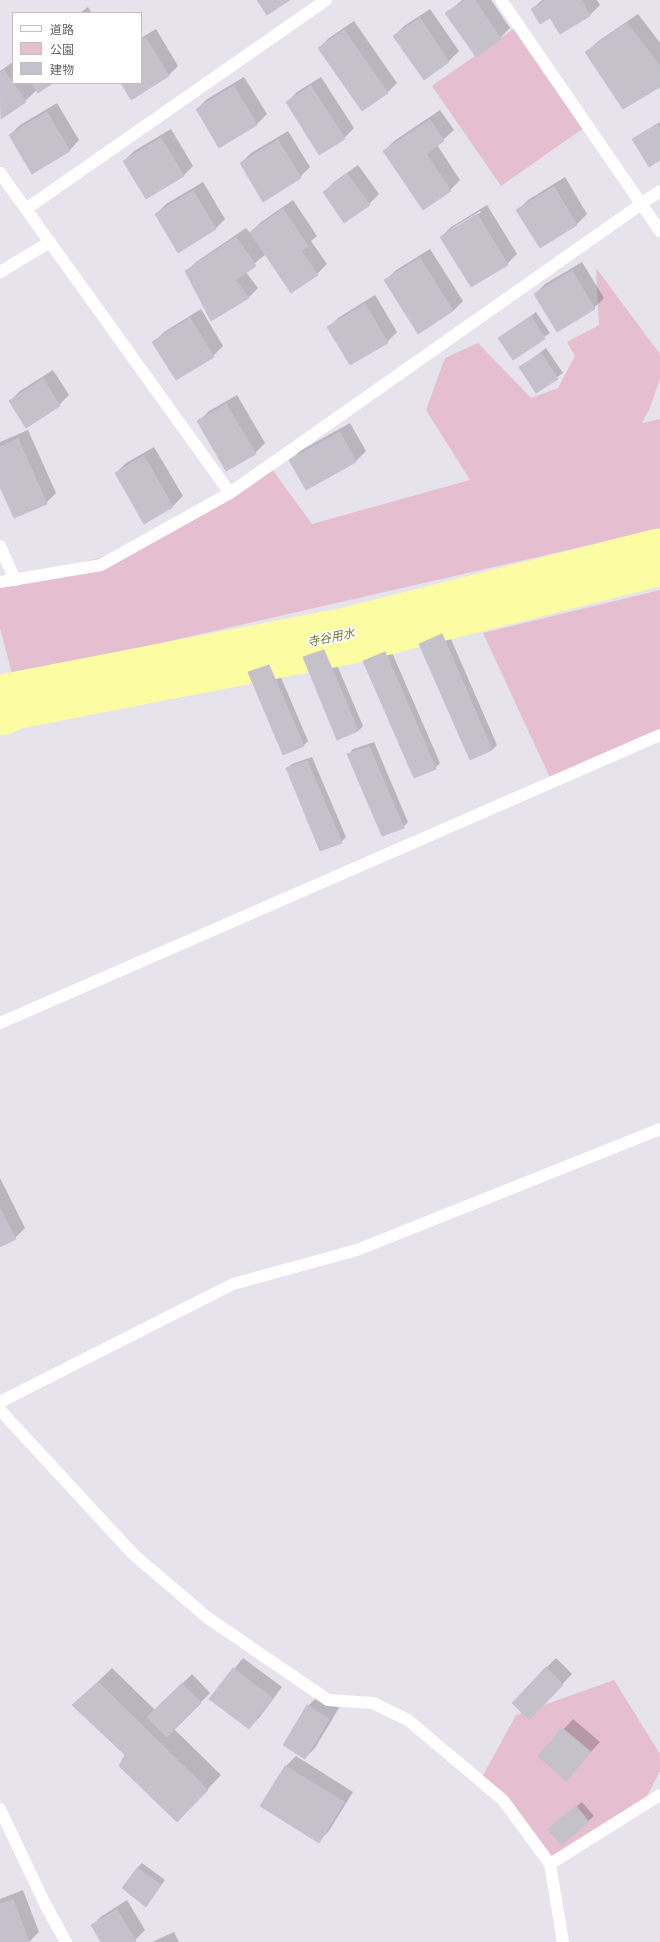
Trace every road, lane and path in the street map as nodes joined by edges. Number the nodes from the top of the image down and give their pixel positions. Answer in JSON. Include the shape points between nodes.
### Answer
{"nodes":[{"id":1,"x":326,"y":0,"type":"edge"},
{"id":2,"x":501,"y":0,"type":"edge"},
{"id":3,"x":0,"y":173,"type":"edge"},
{"id":4,"x":660,"y":191,"type":"edge"},
{"id":5,"x":642,"y":203,"type":"junction"},
{"id":6,"x":26,"y":209,"type":"junction"},
{"id":7,"x":660,"y":231,"type":"edge"},
{"id":8,"x":50,"y":242,"type":"junction"},
{"id":9,"x":0,"y":272,"type":"edge"},
{"id":10,"x":230,"y":493,"type":"junction"},
{"id":11,"x":0,"y":546,"type":"edge"},
{"id":12,"x":15,"y":580,"type":"junction"},
{"id":13,"x":0,"y":582,"type":"edge"},
{"id":14,"x":660,"y":735,"type":"edge"},
{"id":15,"x":0,"y":1023,"type":"edge"},
{"id":16,"x":660,"y":1129,"type":"edge"},
{"id":17,"x":0,"y":1402,"type":"edge"},
{"id":18,"x":0,"y":1410,"type":"edge"},
{"id":19,"x":660,"y":1795,"type":"edge"},
{"id":20,"x":0,"y":1809,"type":"edge"},
{"id":21,"x":550,"y":1864,"type":"junction"},
{"id":22,"x":66,"y":1942,"type":"edge"},
{"id":23,"x":563,"y":1942,"type":"edge"}],
"edges":[{"from":1,"to":6,"type":"street"},
{"from":2,"to":5,"type":"street"},
{"from":3,"to":6,"type":"street"},
{"from":4,"to":5,"type":"street"},
{"from":5,"to":7,"type":"street"},
{"from":5,"to":10,"type":"street"},
{"from":6,"to":8,"type":"street"},
{"from":8,"to":9,"type":"street"},
{"from":8,"to":10,"type":"street"},
{"from":10,"to":12,"type":"street","via":[[101,566]]},
{"from":11,"to":12,"type":"street"},
{"from":12,"to":13,"type":"street"},
{"from":14,"to":15,"type":"street"},
{"from":16,"to":17,"type":"street","via":[[357,1250],[233,1284]]},
{"from":18,"to":21,"type":"street","via":[[134,1555],[208,1618],[328,1700],[373,1702],[408,1720],[503,1800]]},
{"from":19,"to":21,"type":"street"},
{"from":20,"to":22,"type":"street"},
{"from":21,"to":23,"type":"street"}]}
